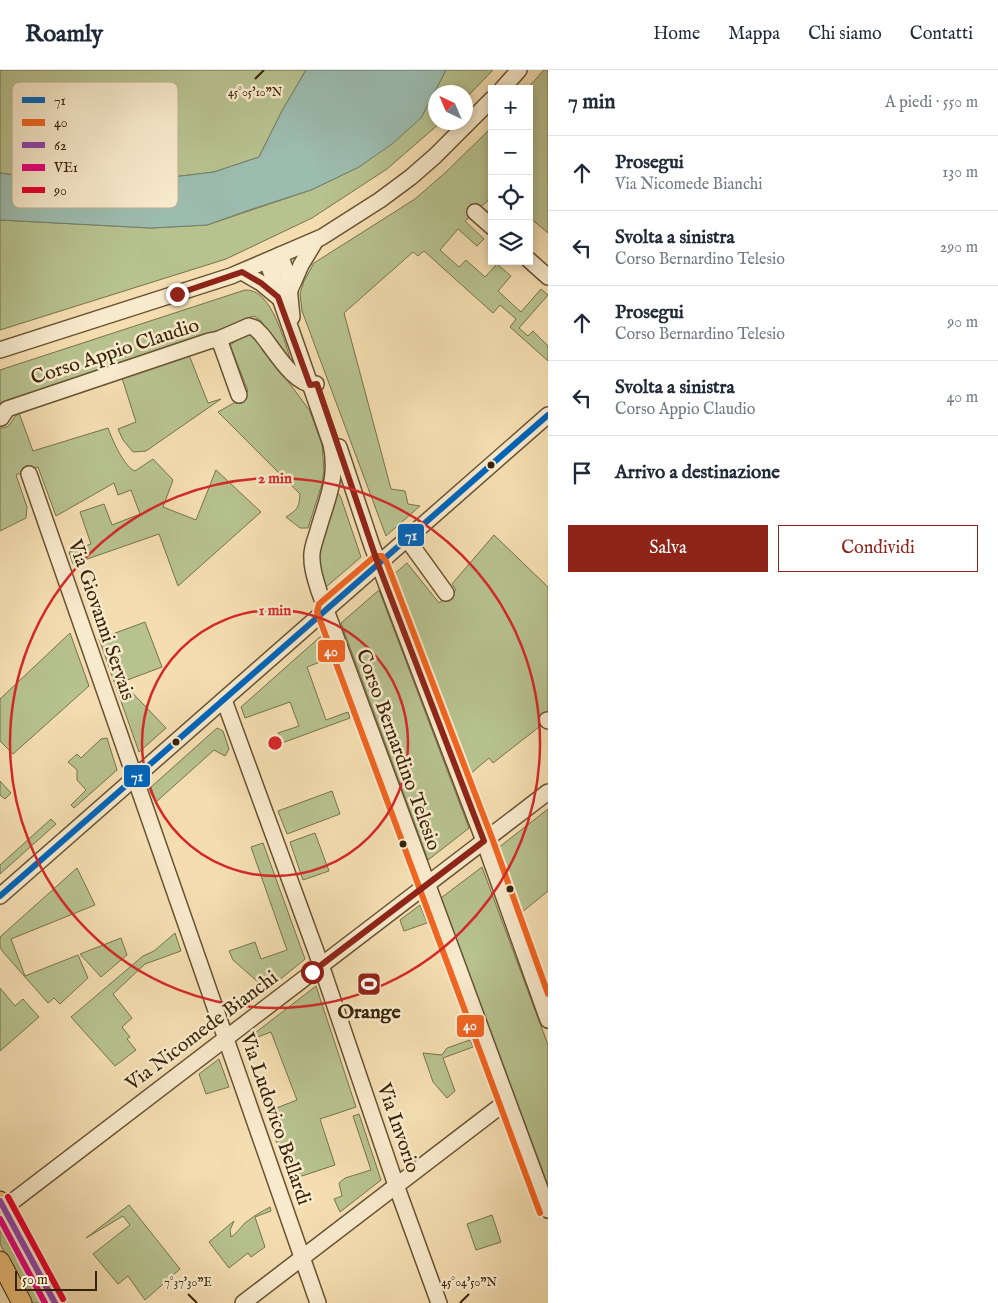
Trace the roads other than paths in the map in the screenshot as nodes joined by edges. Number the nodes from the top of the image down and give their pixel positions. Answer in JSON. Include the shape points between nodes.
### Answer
{"nodes":[{"id":1,"x":519,"y":70,"type":"edge"},
{"id":2,"x":506,"y":85,"type":"edge"},
{"id":3,"x":488,"y":103,"type":"edge"},
{"id":4,"x":475,"y":212,"type":"dead end"},
{"id":5,"x":488,"y":223,"type":"edge"},
{"id":6,"x":316,"y":240,"type":"junction"},
{"id":7,"x":273,"y":258,"type":"junction"},
{"id":8,"x":533,"y":264,"type":"edge"},
{"id":9,"x":242,"y":272,"type":"junction"},
{"id":10,"x":548,"y":277,"type":"edge"},
{"id":11,"x":284,"y":294,"type":"junction"},
{"id":12,"x":219,"y":339,"type":"junction"},
{"id":13,"x":0,"y":350,"type":"edge"},
{"id":14,"x":314,"y":384,"type":"junction"},
{"id":15,"x":239,"y":395,"type":"dead end"},
{"id":16,"x":548,"y":415,"type":"edge"},
{"id":17,"x":1,"y":418,"type":"edge"},
{"id":18,"x":29,"y":474,"type":"dead end"},
{"id":19,"x":406,"y":539,"type":"junction"},
{"id":20,"x":378,"y":564,"type":"junction"},
{"id":21,"x":446,"y":593,"type":"dead end"},
{"id":22,"x":325,"y":610,"type":"junction"},
{"id":23,"x":224,"y":700,"type":"junction"},
{"id":24,"x":135,"y":779,"type":"junction"},
{"id":25,"x":548,"y":792,"type":"edge"},
{"id":26,"x":484,"y":841,"type":"junction"},
{"id":27,"x":427,"y":884,"type":"junction"},
{"id":28,"x":0,"y":896,"type":"edge"},
{"id":29,"x":322,"y":965,"type":"junction"},
{"id":30,"x":548,"y":1020,"type":"edge"},
{"id":31,"x":226,"y":1039,"type":"junction"},
{"id":32,"x":507,"y":1101,"type":"junction"},
{"id":33,"x":396,"y":1185,"type":"junction"},
{"id":34,"x":1,"y":1207,"type":"edge"},
{"id":35,"x":548,"y":1210,"type":"edge"},
{"id":36,"x":302,"y":1258,"type":"junction"},
{"id":37,"x":0,"y":1261,"type":"edge"},
{"id":38,"x":22,"y":1303,"type":"edge"},
{"id":39,"x":55,"y":1303,"type":"edge"},
{"id":40,"x":243,"y":1303,"type":"edge"},
{"id":41,"x":318,"y":1303,"type":"edge"},
{"id":42,"x":439,"y":1303,"type":"edge"}],
"edges":[{"from":1,"to":2,"type":"street"},
{"from":3,"to":6,"type":"street","name":"Corso Appio Claudio","via":[[411,177]]},
{"from":4,"to":5,"type":"street"},
{"from":6,"to":7,"type":"street","name":"Corso Appio Claudio"},
{"from":6,"to":11,"type":"street","name":"Corso Bernardino Telesio"},
{"from":7,"to":9,"type":"street","name":"Corso Appio Claudio"},
{"from":7,"to":11,"type":"street","name":"Corso Bernardino Telesio","via":[[286,272]]},
{"from":8,"to":10,"type":"street"},
{"from":9,"to":11,"type":"street"},
{"from":9,"to":13,"type":"street","name":"Corso Appio Claudio"},
{"from":11,"to":14,"type":"street","name":"Corso Bernardino Telesio"},
{"from":12,"to":14,"type":"street","name":"Corso Appio Claudio","via":[[248,326],[255,328],[296,378],[305,384]]},
{"from":12,"to":15,"type":"street","name":"Corso Appio Claudio"},
{"from":12,"to":17,"type":"street","name":"Corso Appio Claudio","via":[[7,409]]},
{"from":14,"to":20,"type":"street","name":"Corso Bernardino Telesio"},
{"from":14,"to":22,"type":"street","name":"Corso Bernardino Telesio","via":[[335,462],[312,553]]},
{"from":16,"to":19,"type":"street"},
{"from":18,"to":24,"type":"street","name":"Via Giovanni Servais"},
{"from":19,"to":20,"type":"street"},
{"from":19,"to":21,"type":"street"},
{"from":20,"to":22,"type":"street"},
{"from":20,"to":26,"type":"street","name":"Corso Bernardino Telesio"},
{"from":22,"to":23,"type":"street"},
{"from":22,"to":27,"type":"street","name":"Corso Bernardino Telesio"},
{"from":23,"to":24,"type":"street"},
{"from":23,"to":29,"type":"street"},
{"from":24,"to":28,"type":"street"},
{"from":24,"to":31,"type":"street","name":"Via Ludovico Bellardi"},
{"from":25,"to":26,"type":"street","name":"Via Nicomede Bianchi"},
{"from":26,"to":27,"type":"street","name":"Via Nicomede Bianchi"},
{"from":26,"to":30,"type":"street","name":"Corso Bernardino Telesio"},
{"from":27,"to":29,"type":"street","name":"Via Nicomede Bianchi"},
{"from":27,"to":32,"type":"street","name":"Corso Bernardino Telesio"},
{"from":29,"to":31,"type":"street","name":"Via Nicomede Bianchi"},
{"from":29,"to":33,"type":"street","name":"Via Invorio"},
{"from":31,"to":34,"type":"street","name":"Via Nicomede Bianchi"},
{"from":31,"to":36,"type":"street","name":"Via Ludovico Bellardi"},
{"from":32,"to":33,"type":"street"},
{"from":32,"to":35,"type":"street","name":"Corso Bernardino Telesio"},
{"from":33,"to":36,"type":"street"},
{"from":33,"to":42,"type":"street","name":"Via Invorio"},
{"from":34,"to":39,"type":"main road"},
{"from":36,"to":40,"type":"street"},
{"from":36,"to":41,"type":"street","name":"Via Ludovico Bellardi"},
{"from":37,"to":38,"type":"main road"}]}
